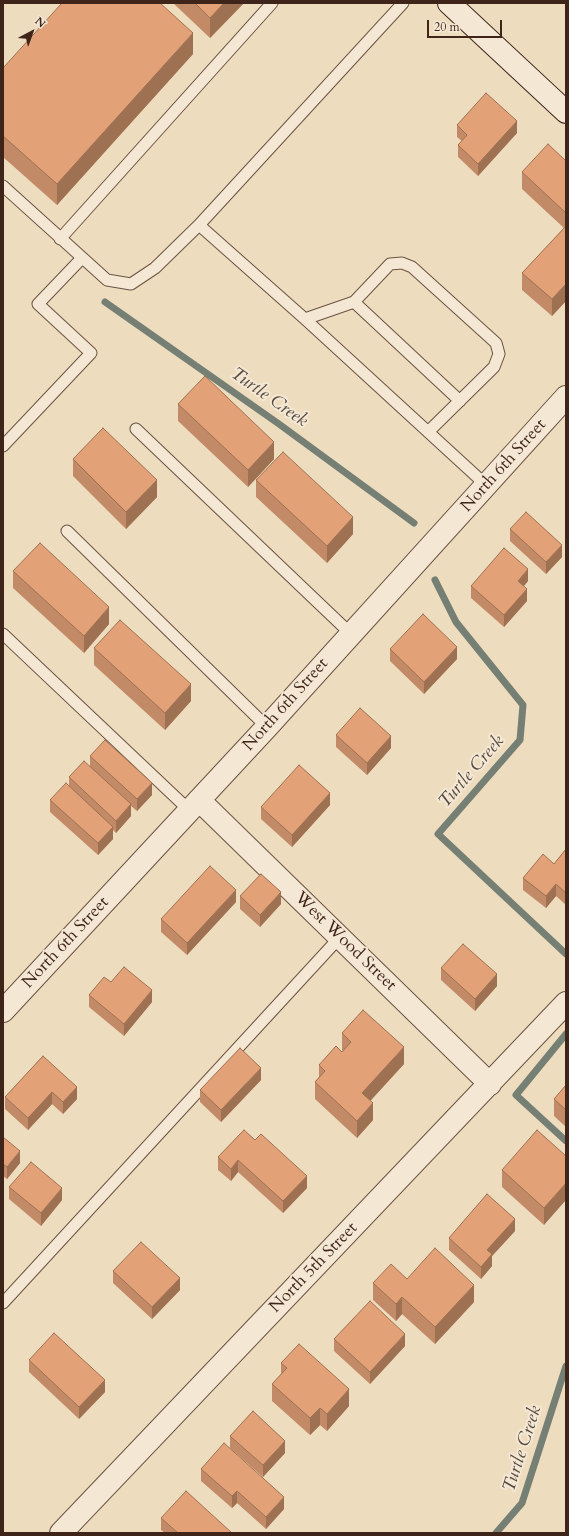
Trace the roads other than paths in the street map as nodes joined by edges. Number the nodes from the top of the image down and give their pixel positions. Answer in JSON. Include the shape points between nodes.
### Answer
{"nodes":[{"id":1,"x":272,"y":3,"type":"edge"},
{"id":2,"x":403,"y":3,"type":"edge"},
{"id":3,"x":449,"y":3,"type":"edge"},
{"id":4,"x":566,"y":112,"type":"edge"},
{"id":5,"x":3,"y":186,"type":"edge"},
{"id":6,"x":199,"y":225,"type":"junction"},
{"id":7,"x":60,"y":239,"type":"junction"},
{"id":8,"x":82,"y":258,"type":"junction"},
{"id":9,"x":354,"y":302,"type":"junction"},
{"id":10,"x":305,"y":319,"type":"junction"},
{"id":11,"x":566,"y":397,"type":"edge"},
{"id":12,"x":460,"y":401,"type":"junction"},
{"id":13,"x":136,"y":429,"type":"dead end"},
{"id":14,"x":428,"y":432,"type":"junction"},
{"id":15,"x":3,"y":446,"type":"edge"},
{"id":16,"x":486,"y":485,"type":"junction"},
{"id":17,"x":67,"y":531,"type":"dead end"},
{"id":18,"x":3,"y":634,"type":"edge"},
{"id":19,"x":351,"y":634,"type":"junction"},
{"id":20,"x":267,"y":727,"type":"junction"},
{"id":21,"x":194,"y":805,"type":"junction"},
{"id":22,"x":340,"y":938,"type":"junction"},
{"id":23,"x":566,"y":1003,"type":"edge"},
{"id":24,"x":3,"y":1011,"type":"edge"},
{"id":25,"x":490,"y":1084,"type":"junction"},
{"id":26,"x":3,"y":1303,"type":"edge"},
{"id":27,"x":61,"y":1533,"type":"edge"}],
"edges":[{"from":1,"to":7,"type":"lane"},
{"from":2,"to":6,"type":"lane"},
{"from":3,"to":4,"type":"street"},
{"from":5,"to":7,"type":"lane"},
{"from":6,"to":8,"type":"lane","via":[[155,268],[131,284],[107,280]]},
{"from":6,"to":10,"type":"lane"},
{"from":7,"to":8,"type":"lane"},
{"from":8,"to":15,"type":"lane","via":[[38,304],[91,353]]},
{"from":9,"to":10,"type":"lane"},
{"from":9,"to":12,"type":"lane"},
{"from":9,"to":12,"type":"lane","via":[[390,264],[402,263],[412,267],[496,343],[499,354],[494,367]]},
{"from":10,"to":14,"type":"lane"},
{"from":11,"to":16,"type":"street","name":"North 6th Street"},
{"from":12,"to":14,"type":"lane"},
{"from":13,"to":19,"type":"lane"},
{"from":14,"to":16,"type":"lane"},
{"from":16,"to":19,"type":"street","name":"North 6th Street"},
{"from":17,"to":20,"type":"lane"},
{"from":18,"to":21,"type":"lane"},
{"from":19,"to":20,"type":"street","name":"North 6th Street"},
{"from":20,"to":21,"type":"street","name":"North 6th Street"},
{"from":21,"to":22,"type":"street","name":"West Wood Street"},
{"from":21,"to":24,"type":"street","name":"North 6th Street"},
{"from":22,"to":25,"type":"street","name":"West Wood Street"},
{"from":22,"to":26,"type":"lane"},
{"from":23,"to":25,"type":"street","name":"North 5th Street"},
{"from":25,"to":27,"type":"street","name":"North 5th Street"}]}
